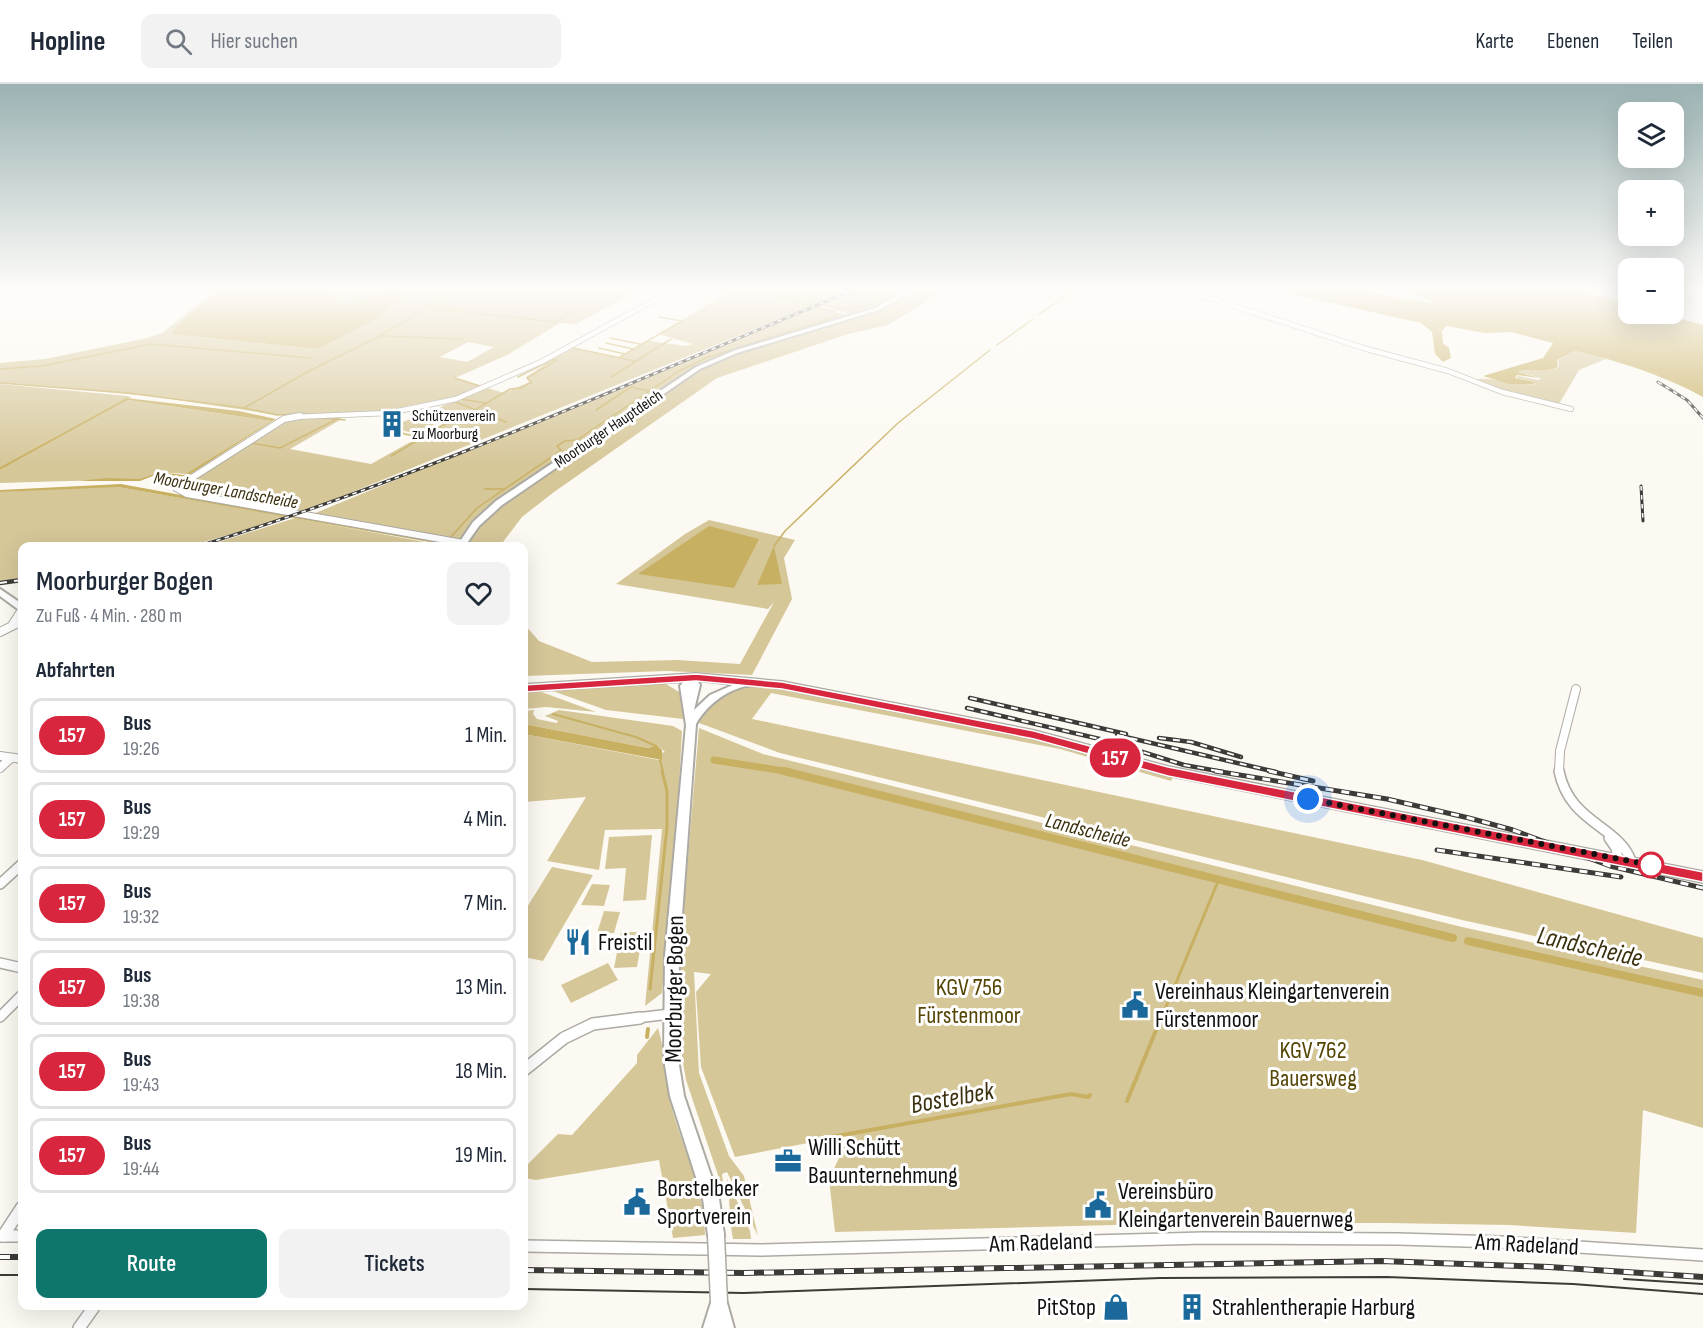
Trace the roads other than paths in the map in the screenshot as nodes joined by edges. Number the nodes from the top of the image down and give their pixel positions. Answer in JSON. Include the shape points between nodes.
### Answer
{"nodes":[{"id":1,"x":565,"y":349,"type":"edge"},
{"id":2,"x":745,"y":349,"type":"edge"},
{"id":3,"x":1367,"y":349,"type":"edge"},
{"id":4,"x":1571,"y":409,"type":"dead end"},
{"id":5,"x":451,"y":542,"type":"edge"},
{"id":6,"x":463,"y":542,"type":"edge"},
{"id":7,"x":0,"y":592,"type":"edge"},
{"id":8,"x":18,"y":606,"type":"edge"},
{"id":9,"x":18,"y":615,"type":"edge"},
{"id":10,"x":18,"y":623,"type":"edge"},
{"id":11,"x":10,"y":627,"type":"junction"},
{"id":12,"x":18,"y":628,"type":"edge"},
{"id":13,"x":0,"y":634,"type":"edge"},
{"id":14,"x":691,"y":678,"type":"junction"},
{"id":15,"x":653,"y":679,"type":"junction"},
{"id":16,"x":755,"y":682,"type":"junction"},
{"id":17,"x":528,"y":684,"type":"edge"},
{"id":18,"x":528,"y":684,"type":"edge"},
{"id":19,"x":1576,"y":689,"type":"dead end"},
{"id":20,"x":686,"y":693,"type":"junction"},
{"id":21,"x":689,"y":706,"type":"junction"},
{"id":22,"x":691,"y":725,"type":"junction"},
{"id":23,"x":0,"y":756,"type":"edge"},
{"id":24,"x":11,"y":758,"type":"junction"},
{"id":25,"x":18,"y":759,"type":"edge"},
{"id":26,"x":0,"y":768,"type":"edge"},
{"id":27,"x":1624,"y":860,"type":"junction"},
{"id":28,"x":18,"y":868,"type":"edge"},
{"id":29,"x":1703,"y":877,"type":"edge"},
{"id":30,"x":0,"y":884,"type":"edge"},
{"id":31,"x":0,"y":963,"type":"edge"},
{"id":32,"x":18,"y":967,"type":"edge"},
{"id":33,"x":18,"y":999,"type":"edge"},
{"id":34,"x":670,"y":1014,"type":"junction"},
{"id":35,"x":0,"y":1017,"type":"edge"},
{"id":36,"x":528,"y":1067,"type":"edge"},
{"id":37,"x":18,"y":1213,"type":"edge"},
{"id":38,"x":1,"y":1236,"type":"edge"},
{"id":39,"x":18,"y":1236,"type":"edge"},
{"id":40,"x":528,"y":1246,"type":"edge"},
{"id":41,"x":1703,"y":1255,"type":"edge"},
{"id":42,"x":719,"y":1302,"type":"junction"},
{"id":43,"x":92,"y":1310,"type":"edge"},
{"id":44,"x":79,"y":1328,"type":"edge"},
{"id":45,"x":712,"y":1328,"type":"edge"},
{"id":46,"x":725,"y":1328,"type":"edge"}],
"edges":[{"from":1,"to":5,"type":"street","via":[[456,399],[389,413],[284,419],[177,487],[195,496]]},
{"from":2,"to":6,"type":"main road","name":"Moorburger Hauptdeich","via":[[694,371],[499,503]]},
{"from":3,"to":4,"type":"street"},
{"from":7,"to":8,"type":"main road"},
{"from":9,"to":11,"type":"street"},
{"from":10,"to":11,"type":"street"},
{"from":11,"to":13,"type":"street"},
{"from":12,"to":13,"type":"street"},
{"from":14,"to":15,"type":"main road"},
{"from":14,"to":16,"type":"main road"},
{"from":14,"to":18,"type":"main road","via":[[656,675]]},
{"from":14,"to":20,"type":"main road","via":[[686,682]]},
{"from":14,"to":21,"type":"main road","name":"Moorburger Bogen","via":[[695,685]]},
{"from":15,"to":17,"type":"main road"},
{"from":15,"to":20,"type":"main road"},
{"from":16,"to":22,"type":"main road","via":[[733,687],[706,701]]},
{"from":16,"to":27,"type":"main road","via":[[1011,730],[1168,771]]},
{"from":19,"to":27,"type":"street","via":[[1558,772],[1569,800],[1607,835]]},
{"from":20,"to":21,"type":"main road","name":"Moorburger Bogen"},
{"from":21,"to":22,"type":"main road","name":"Moorburger Bogen"},
{"from":22,"to":34,"type":"main road","name":"Moorburger Bogen","via":[[675,901]]},
{"from":23,"to":24,"type":"street"},
{"from":24,"to":25,"type":"street"},
{"from":24,"to":26,"type":"street"},
{"from":27,"to":29,"type":"main road"},
{"from":28,"to":30,"type":"street"},
{"from":31,"to":32,"type":"street"},
{"from":33,"to":35,"type":"street"},
{"from":34,"to":36,"type":"street","via":[[593,1024],[564,1038]]},
{"from":34,"to":42,"type":"main road","name":"Moorburger Bogen","bridge":true,"via":[[674,1078],[711,1199]]},
{"from":37,"to":38,"type":"street"},
{"from":38,"to":39,"type":"street"},
{"from":40,"to":41,"type":"street","name":"Am Radeland","via":[[761,1250],[1193,1238],[1387,1239]]},
{"from":42,"to":45,"type":"main road","name":"Moorburger Bogen"},
{"from":42,"to":46,"type":"main road","name":"Moorburger Bogen"},
{"from":43,"to":44,"type":"street"}]}
